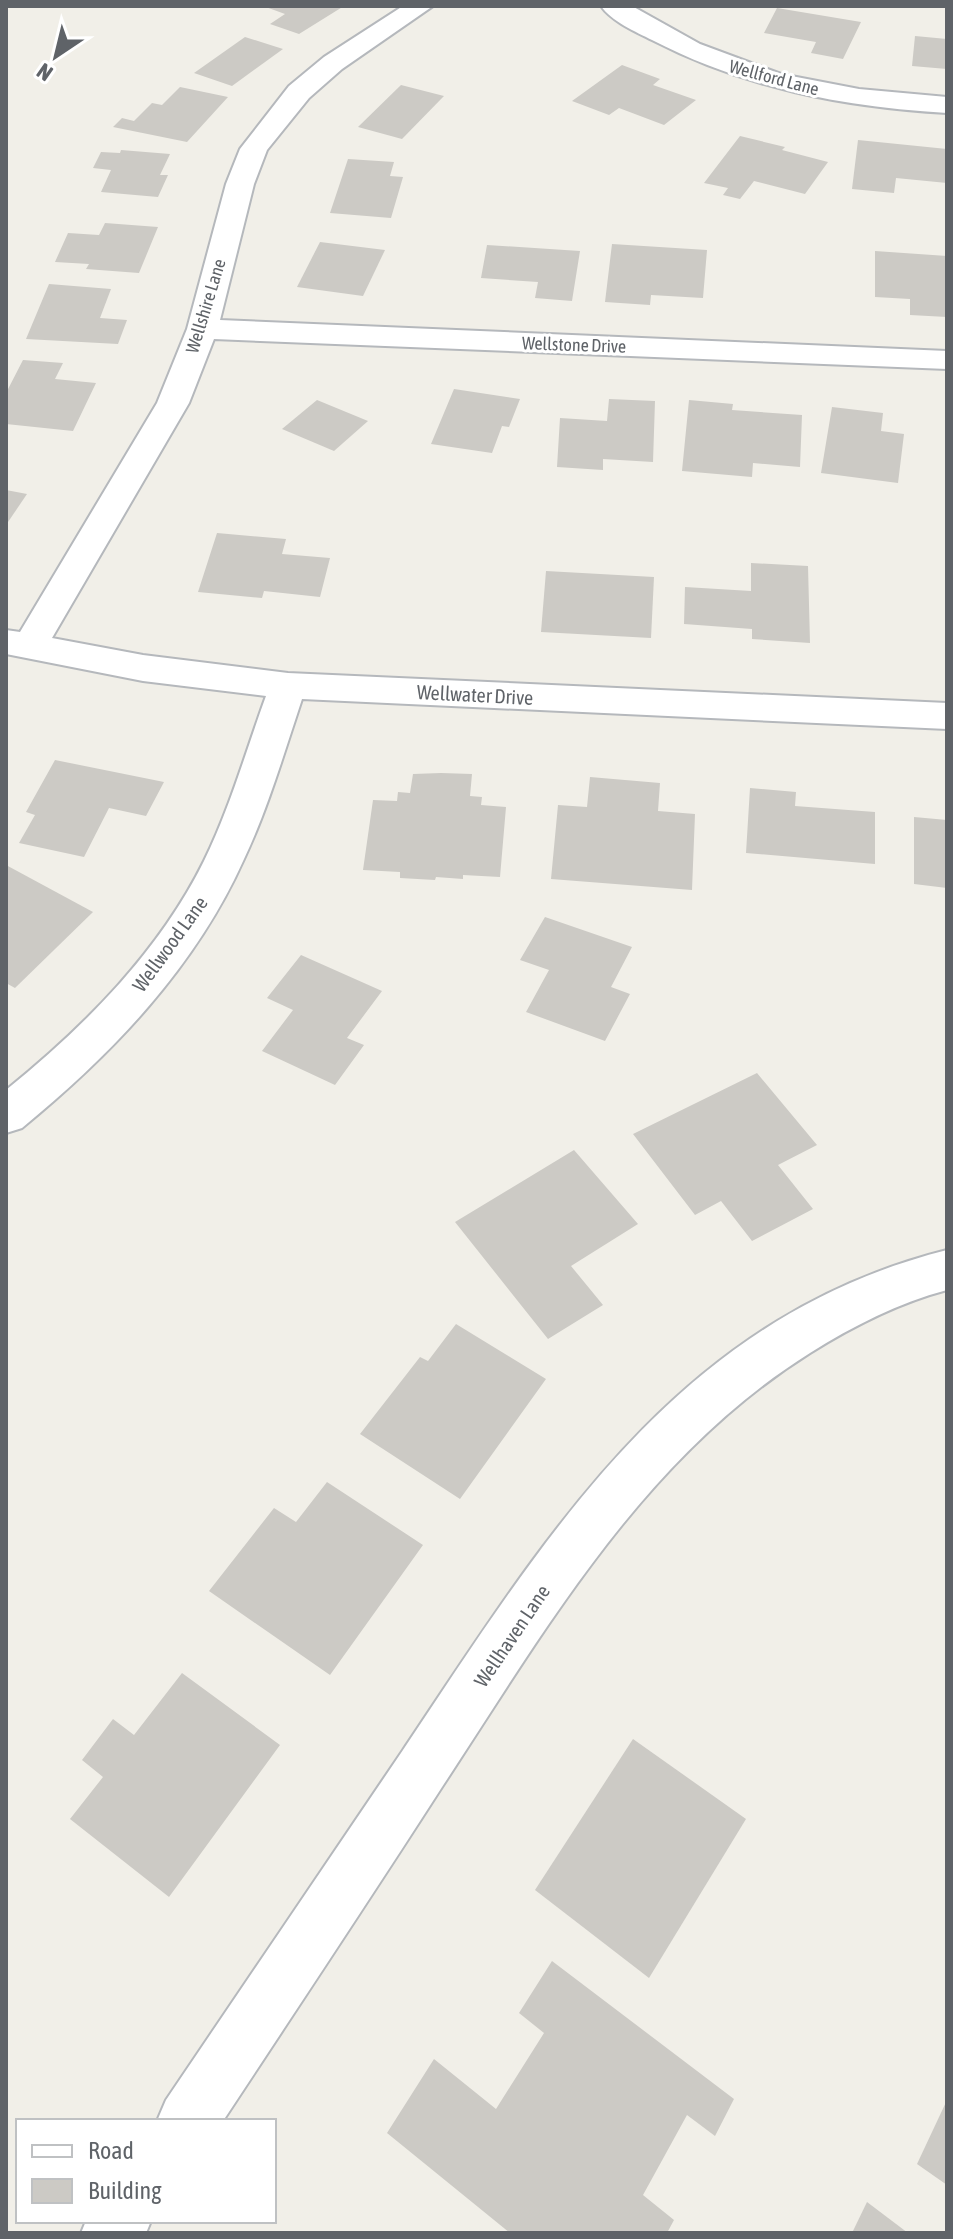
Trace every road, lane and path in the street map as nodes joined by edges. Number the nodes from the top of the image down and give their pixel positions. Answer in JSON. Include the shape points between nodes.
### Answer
{"nodes":[{"id":1,"x":420,"y":6,"type":"edge"},
{"id":2,"x":614,"y":6,"type":"edge"},
{"id":3,"x":947,"y":105,"type":"edge"},
{"id":4,"x":202,"y":329,"type":"junction"},
{"id":5,"x":947,"y":360,"type":"edge"},
{"id":6,"x":17,"y":645,"type":"edge"},
{"id":7,"x":288,"y":686,"type":"junction"},
{"id":8,"x":947,"y":716,"type":"edge"},
{"id":9,"x":6,"y":1115,"type":"edge"},
{"id":10,"x":947,"y":1270,"type":"edge"},
{"id":11,"x":188,"y":2119,"type":"edge"}],
"edges":[{"from":1,"to":4,"type":"street","name":"Wellshire Lane","via":[[299,92],[254,149]]},
{"from":2,"to":3,"type":"street","name":"Wellford Lane","via":[[689,50],[767,78],[865,98]]},
{"from":4,"to":5,"type":"street","name":"Wellstone Drive"},
{"from":4,"to":6,"type":"street","name":"Wellshire Lane","via":[[158,430]]},
{"from":6,"to":7,"type":"street","name":"Wellwater Drive"},
{"from":7,"to":8,"type":"street","name":"Wellwater Drive"},
{"from":7,"to":9,"type":"street","name":"Wellwood Lane","via":[[238,828],[194,916],[112,1019]]},
{"from":10,"to":11,"type":"street","name":"Wellhaven Lane","via":[[845,1308],[750,1362],[650,1451],[574,1545]]}]}
